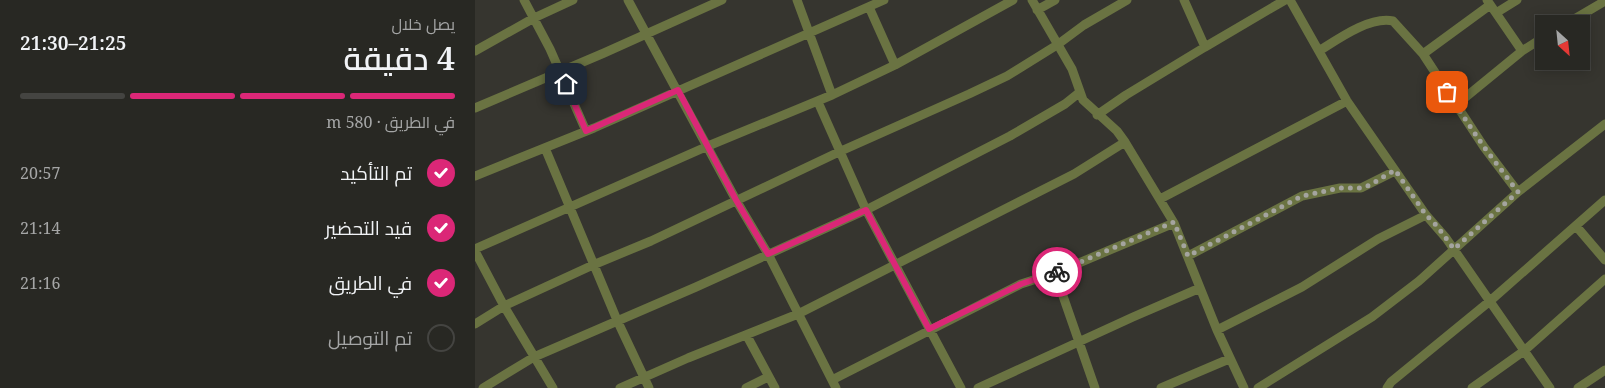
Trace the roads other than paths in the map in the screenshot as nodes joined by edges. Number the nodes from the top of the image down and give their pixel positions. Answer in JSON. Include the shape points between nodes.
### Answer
{"nodes":[{"id":1,"x":524,"y":0,"type":"edge"},
{"id":2,"x":573,"y":0,"type":"edge"},
{"id":3,"x":628,"y":0,"type":"edge"},
{"id":4,"x":722,"y":0,"type":"edge"},
{"id":5,"x":797,"y":0,"type":"edge"},
{"id":6,"x":884,"y":0,"type":"edge"},
{"id":7,"x":1013,"y":0,"type":"edge"},
{"id":8,"x":1032,"y":0,"type":"edge"},
{"id":9,"x":1055,"y":0,"type":"edge"},
{"id":10,"x":1127,"y":0,"type":"edge"},
{"id":11,"x":1184,"y":0,"type":"edge"},
{"id":12,"x":1285,"y":0,"type":"edge"},
{"id":13,"x":1290,"y":0,"type":"edge"},
{"id":14,"x":1517,"y":0,"type":"edge"},
{"id":15,"x":1605,"y":1,"type":"edge"},
{"id":16,"x":1489,"y":2,"type":"edge"},
{"id":17,"x":869,"y":7,"type":"junction"},
{"id":18,"x":1037,"y":10,"type":"junction"},
{"id":19,"x":1496,"y":13,"type":"junction"},
{"id":20,"x":1581,"y":15,"type":"edge"},
{"id":21,"x":534,"y":18,"type":"junction"},
{"id":22,"x":809,"y":33,"type":"junction"},
{"id":23,"x":646,"y":34,"type":"junction"},
{"id":24,"x":1535,"y":43,"type":"edge"},
{"id":25,"x":1057,"y":45,"type":"junction"},
{"id":26,"x":1205,"y":47,"type":"junction"},
{"id":27,"x":475,"y":51,"type":"edge"},
{"id":28,"x":1319,"y":51,"type":"junction"},
{"id":29,"x":1522,"y":51,"type":"junction"},
{"id":30,"x":1423,"y":54,"type":"junction"},
{"id":31,"x":895,"y":65,"type":"junction"},
{"id":32,"x":560,"y":72,"type":"junction"},
{"id":33,"x":678,"y":90,"type":"junction"},
{"id":34,"x":1080,"y":92,"type":"junction"},
{"id":35,"x":833,"y":96,"type":"junction"},
{"id":36,"x":1347,"y":101,"type":"junction"},
{"id":37,"x":819,"y":102,"type":"junction"},
{"id":38,"x":1455,"y":105,"type":"junction"},
{"id":39,"x":475,"y":108,"type":"edge"},
{"id":40,"x":1097,"y":115,"type":"junction"},
{"id":41,"x":1605,"y":124,"type":"edge"},
{"id":42,"x":586,"y":131,"type":"junction"},
{"id":43,"x":1125,"y":142,"type":"junction"},
{"id":44,"x":707,"y":146,"type":"junction"},
{"id":45,"x":545,"y":148,"type":"junction"},
{"id":46,"x":841,"y":151,"type":"junction"},
{"id":47,"x":1395,"y":170,"type":"junction"},
{"id":48,"x":475,"y":176,"type":"edge"},
{"id":49,"x":1518,"y":192,"type":"junction"},
{"id":50,"x":1160,"y":199,"type":"junction"},
{"id":51,"x":736,"y":200,"type":"junction"},
{"id":52,"x":1605,"y":200,"type":"edge"},
{"id":53,"x":570,"y":207,"type":"junction"},
{"id":54,"x":866,"y":210,"type":"junction"},
{"id":55,"x":1426,"y":215,"type":"junction"},
{"id":56,"x":1174,"y":222,"type":"junction"},
{"id":57,"x":1576,"y":226,"type":"junction"},
{"id":58,"x":475,"y":238,"type":"edge"},
{"id":59,"x":477,"y":249,"type":"edge"},
{"id":60,"x":1454,"y":249,"type":"junction"},
{"id":61,"x":768,"y":254,"type":"junction"},
{"id":62,"x":1188,"y":256,"type":"junction"},
{"id":63,"x":1605,"y":260,"type":"edge"},
{"id":64,"x":593,"y":264,"type":"junction"},
{"id":65,"x":895,"y":264,"type":"junction"},
{"id":66,"x":1055,"y":273,"type":"junction"},
{"id":67,"x":1605,"y":280,"type":"edge"},
{"id":68,"x":1200,"y":288,"type":"junction"},
{"id":69,"x":1490,"y":301,"type":"junction"},
{"id":70,"x":504,"y":306,"type":"junction"},
{"id":71,"x":798,"y":314,"type":"junction"},
{"id":72,"x":617,"y":320,"type":"junction"},
{"id":73,"x":475,"y":324,"type":"edge"},
{"id":74,"x":929,"y":329,"type":"junction"},
{"id":75,"x":1217,"y":330,"type":"junction"},
{"id":76,"x":747,"y":336,"type":"junction"},
{"id":77,"x":1078,"y":342,"type":"junction"},
{"id":78,"x":1524,"y":351,"type":"junction"},
{"id":79,"x":534,"y":357,"type":"junction"},
{"id":80,"x":1229,"y":359,"type":"junction"},
{"id":81,"x":1605,"y":370,"type":"edge"},
{"id":82,"x":643,"y":377,"type":"junction"},
{"id":83,"x":768,"y":377,"type":"junction"},
{"id":84,"x":834,"y":384,"type":"edge"},
{"id":85,"x":483,"y":388,"type":"edge"},
{"id":86,"x":553,"y":388,"type":"edge"},
{"id":87,"x":619,"y":388,"type":"edge"},
{"id":88,"x":649,"y":388,"type":"edge"},
{"id":89,"x":746,"y":388,"type":"edge"},
{"id":90,"x":775,"y":388,"type":"edge"},
{"id":91,"x":961,"y":388,"type":"edge"},
{"id":92,"x":978,"y":388,"type":"edge"},
{"id":93,"x":1095,"y":388,"type":"edge"},
{"id":94,"x":1161,"y":388,"type":"edge"},
{"id":95,"x":1244,"y":388,"type":"edge"},
{"id":96,"x":1258,"y":388,"type":"edge"},
{"id":97,"x":1387,"y":388,"type":"edge"},
{"id":98,"x":1472,"y":388,"type":"edge"},
{"id":99,"x":1550,"y":388,"type":"edge"},
{"id":100,"x":1578,"y":388,"type":"edge"}],
"edges":[{"from":1,"to":21,"type":"street"},
{"from":2,"to":21,"type":"street"},
{"from":3,"to":23,"type":"street"},
{"from":4,"to":23,"type":"street"},
{"from":5,"to":22,"type":"street"},
{"from":6,"to":17,"type":"street"},
{"from":7,"to":31,"type":"street"},
{"from":8,"to":18,"type":"street"},
{"from":9,"to":18,"type":"street"},
{"from":10,"to":25,"type":"street"},
{"from":11,"to":26,"type":"street"},
{"from":12,"to":26,"type":"street"},
{"from":13,"to":28,"type":"street"},
{"from":14,"to":19,"type":"street"},
{"from":15,"to":20,"type":"street"},
{"from":16,"to":19,"type":"street"},
{"from":16,"to":30,"type":"street"},
{"from":17,"to":22,"type":"street"},
{"from":17,"to":31,"type":"street"},
{"from":18,"to":25,"type":"street"},
{"from":19,"to":29,"type":"street"},
{"from":21,"to":27,"type":"street"},
{"from":21,"to":32,"type":"street"},
{"from":22,"to":33,"type":"street"},
{"from":22,"to":35,"type":"street"},
{"from":23,"to":32,"type":"street"},
{"from":23,"to":33,"type":"street"},
{"from":24,"to":29,"type":"street"},
{"from":25,"to":34,"type":"street","via":[[1072,69]]},
{"from":25,"to":46,"type":"street","via":[[1007,76]]},
{"from":26,"to":40,"type":"street"},
{"from":28,"to":30,"type":"street","via":[[1349,32],[1387,20],[1393,21]]},
{"from":28,"to":36,"type":"street"},
{"from":29,"to":38,"type":"street"},
{"from":30,"to":38,"type":"street"},
{"from":31,"to":35,"type":"street"},
{"from":32,"to":39,"type":"street"},
{"from":32,"to":42,"type":"street"},
{"from":33,"to":42,"type":"street"},
{"from":33,"to":44,"type":"street"},
{"from":34,"to":40,"type":"street"},
{"from":34,"to":54,"type":"street","via":[[1010,136]]},
{"from":35,"to":37,"type":"street"},
{"from":36,"to":47,"type":"street"},
{"from":36,"to":50,"type":"street"},
{"from":37,"to":44,"type":"street"},
{"from":37,"to":46,"type":"street"},
{"from":38,"to":49,"type":"street"},
{"from":40,"to":43,"type":"street"},
{"from":41,"to":49,"type":"street"},
{"from":42,"to":45,"type":"street"},
{"from":43,"to":50,"type":"street"},
{"from":43,"to":65,"type":"street","via":[[1074,174]]},
{"from":44,"to":51,"type":"street"},
{"from":44,"to":53,"type":"street"},
{"from":45,"to":48,"type":"street"},
{"from":45,"to":53,"type":"street"},
{"from":46,"to":51,"type":"street"},
{"from":46,"to":54,"type":"street"},
{"from":47,"to":55,"type":"street"},
{"from":47,"to":62,"type":"street","via":[[1361,188],[1340,188],[1302,196]]},
{"from":49,"to":60,"type":"street"},
{"from":50,"to":56,"type":"street"},
{"from":51,"to":61,"type":"street"},
{"from":51,"to":64,"type":"street","via":[[651,241]]},
{"from":52,"to":57,"type":"street"},
{"from":53,"to":59,"type":"street"},
{"from":53,"to":64,"type":"street"},
{"from":54,"to":61,"type":"street"},
{"from":54,"to":65,"type":"street"},
{"from":55,"to":60,"type":"street"},
{"from":55,"to":75,"type":"street","via":[[1378,239],[1301,287]]},
{"from":56,"to":62,"type":"street"},
{"from":56,"to":66,"type":"street"},
{"from":57,"to":63,"type":"street"},
{"from":57,"to":69,"type":"street"},
{"from":58,"to":59,"type":"street"},
{"from":59,"to":70,"type":"street"},
{"from":60,"to":69,"type":"street"},
{"from":60,"to":96,"type":"street","via":[[1372,317]]},
{"from":61,"to":71,"type":"street"},
{"from":61,"to":72,"type":"street"},
{"from":62,"to":68,"type":"street"},
{"from":64,"to":70,"type":"street"},
{"from":64,"to":72,"type":"street"},
{"from":65,"to":71,"type":"street"},
{"from":65,"to":74,"type":"street"},
{"from":66,"to":74,"type":"street","via":[[1021,284]]},
{"from":66,"to":77,"type":"street"},
{"from":67,"to":78,"type":"street"},
{"from":68,"to":75,"type":"street"},
{"from":68,"to":77,"type":"street"},
{"from":69,"to":78,"type":"street"},
{"from":69,"to":97,"type":"street"},
{"from":70,"to":73,"type":"street"},
{"from":70,"to":79,"type":"street"},
{"from":71,"to":76,"type":"street"},
{"from":71,"to":84,"type":"street"},
{"from":72,"to":79,"type":"street"},
{"from":72,"to":82,"type":"street"},
{"from":74,"to":84,"type":"street"},
{"from":74,"to":91,"type":"street"},
{"from":75,"to":80,"type":"street"},
{"from":76,"to":82,"type":"street"},
{"from":76,"to":83,"type":"street"},
{"from":77,"to":92,"type":"street"},
{"from":77,"to":93,"type":"street"},
{"from":78,"to":98,"type":"street"},
{"from":78,"to":99,"type":"street"},
{"from":79,"to":85,"type":"street"},
{"from":79,"to":86,"type":"street"},
{"from":80,"to":94,"type":"street"},
{"from":80,"to":95,"type":"street"},
{"from":81,"to":100,"type":"street"},
{"from":82,"to":87,"type":"street"},
{"from":82,"to":88,"type":"street"},
{"from":83,"to":89,"type":"street"},
{"from":83,"to":90,"type":"street"}]}
